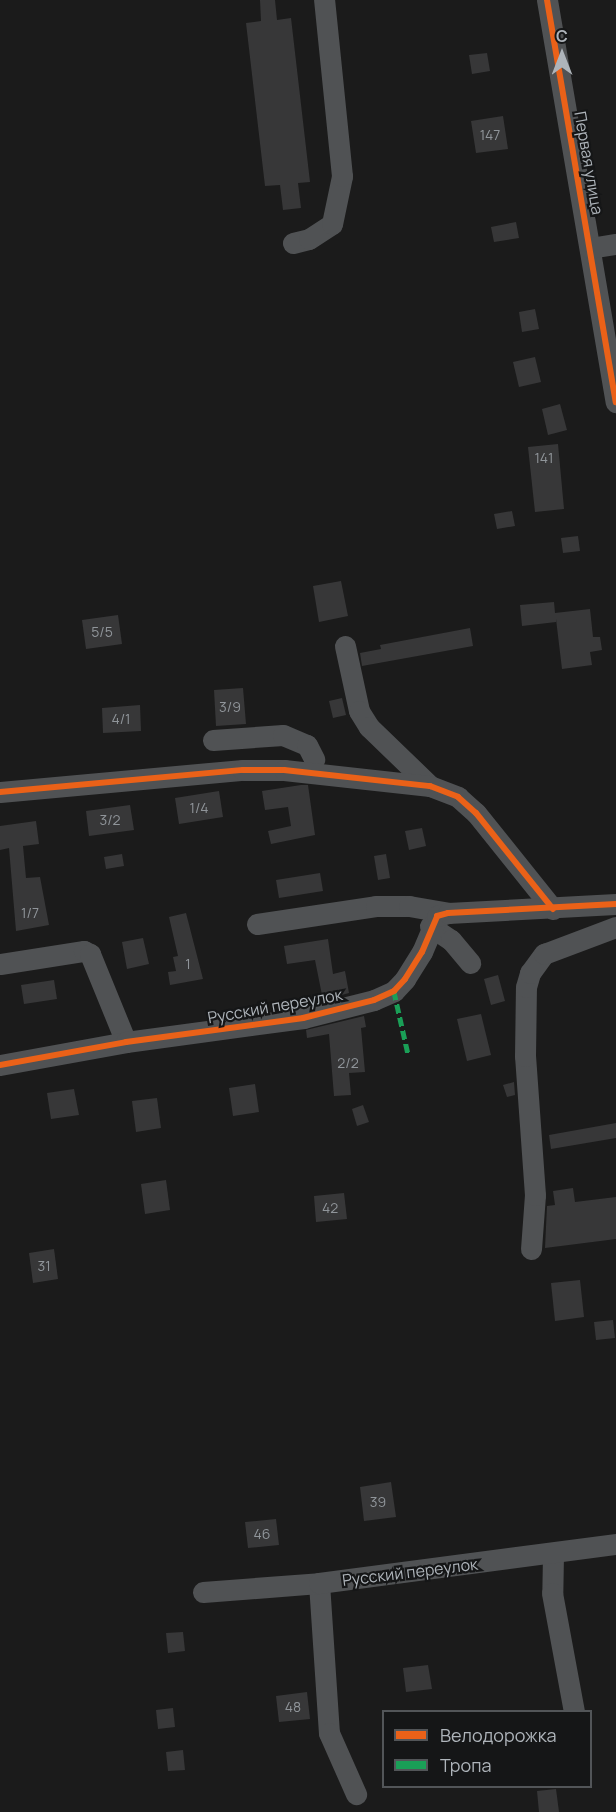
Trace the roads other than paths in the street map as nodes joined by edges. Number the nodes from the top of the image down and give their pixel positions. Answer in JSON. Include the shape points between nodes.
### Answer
{"nodes":[{"id":1,"x":324,"y":0,"type":"edge"},
{"id":2,"x":547,"y":0,"type":"edge"},
{"id":3,"x":293,"y":243,"type":"dead end"},
{"id":4,"x":616,"y":244,"type":"edge"},
{"id":5,"x":590,"y":248,"type":"junction"},
{"id":6,"x":616,"y":402,"type":"edge"},
{"id":7,"x":345,"y":646,"type":"dead end"},
{"id":8,"x":213,"y":740,"type":"dead end"},
{"id":9,"x":314,"y":759,"type":"dead end"},
{"id":10,"x":430,"y":786,"type":"junction"},
{"id":11,"x":0,"y":792,"type":"edge"},
{"id":12,"x":616,"y":904,"type":"edge"},
{"id":13,"x":553,"y":909,"type":"junction"},
{"id":14,"x":448,"y":913,"type":"junction"},
{"id":15,"x":257,"y":924,"type":"dead end"},
{"id":16,"x":430,"y":926,"type":"junction"},
{"id":17,"x":616,"y":927,"type":"edge"},
{"id":18,"x":470,"y":963,"type":"dead end"},
{"id":19,"x":0,"y":964,"type":"edge"},
{"id":20,"x":126,"y":1042,"type":"junction"},
{"id":21,"x":0,"y":1065,"type":"edge"},
{"id":22,"x":531,"y":1248,"type":"dead end"},
{"id":23,"x":616,"y":1544,"type":"edge"},
{"id":24,"x":553,"y":1554,"type":"junction"},
{"id":25,"x":319,"y":1583,"type":"junction"},
{"id":26,"x":203,"y":1592,"type":"dead end"},
{"id":27,"x":574,"y":1710,"type":"edge"},
{"id":28,"x":356,"y":1794,"type":"dead end"}],
"edges":[{"from":1,"to":3,"type":"street","via":[[342,176],[332,224],[309,239]]},
{"from":2,"to":5,"type":"street","name":"Первая улица"},
{"from":4,"to":5,"type":"street"},
{"from":5,"to":6,"type":"street","name":"Первая улица"},
{"from":7,"to":10,"type":"street","via":[[363,718]]},
{"from":8,"to":9,"type":"street","via":[[283,735],[307,745]]},
{"from":10,"to":11,"type":"street","via":[[274,770]]},
{"from":10,"to":13,"type":"street","via":[[458,797],[476,813]]},
{"from":12,"to":13,"type":"street"},
{"from":13,"to":14,"type":"street"},
{"from":14,"to":15,"type":"street","via":[[409,906],[376,906]]},
{"from":14,"to":16,"type":"street","via":[[436,916]]},
{"from":16,"to":18,"type":"street","via":[[452,940]]},
{"from":16,"to":20,"type":"street","name":"Русский переулок","via":[[422,952],[405,979],[394,991],[374,1000],[303,1018]]},
{"from":17,"to":22,"type":"street","via":[[544,954],[530,973],[526,987],[525,1056],[534,1195]]},
{"from":19,"to":20,"type":"street","via":[[84,951],[90,954]]},
{"from":20,"to":21,"type":"street","name":"Русский переулок"},
{"from":23,"to":24,"type":"street","name":"Русский переулок"},
{"from":24,"to":25,"type":"street","name":"Русский переулок"},
{"from":24,"to":27,"type":"street","via":[[552,1593]]},
{"from":25,"to":26,"type":"street","name":"Русский переулок"},
{"from":25,"to":28,"type":"street","via":[[329,1733]]}]}
